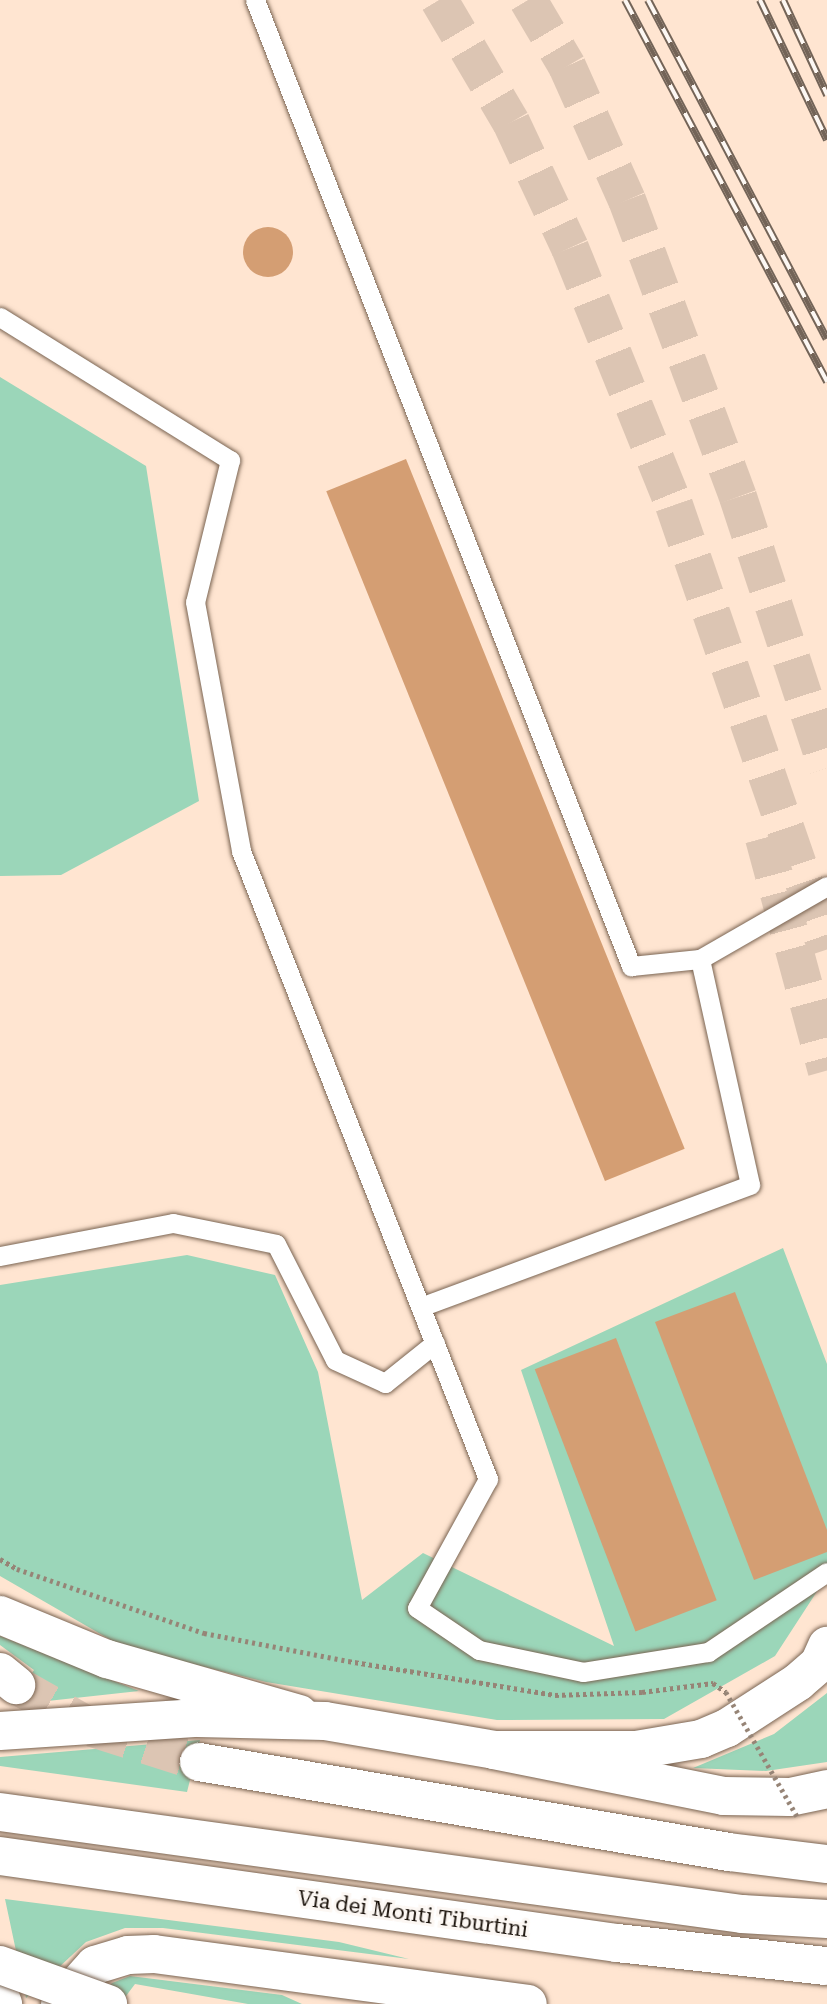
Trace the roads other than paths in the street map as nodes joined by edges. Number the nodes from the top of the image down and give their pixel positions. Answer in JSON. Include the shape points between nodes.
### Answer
{"nodes":[{"id":1,"x":255,"y":0,"type":"edge"},
{"id":2,"x":0,"y":317,"type":"edge"},
{"id":3,"x":827,"y":886,"type":"edge"},
{"id":4,"x":700,"y":959,"type":"junction"},
{"id":5,"x":0,"y":1256,"type":"edge"},
{"id":6,"x":421,"y":1307,"type":"junction"},
{"id":7,"x":435,"y":1343,"type":"junction"},
{"id":8,"x":827,"y":1572,"type":"edge"},
{"id":9,"x":0,"y":1615,"type":"edge"},
{"id":10,"x":824,"y":1655,"type":"edge"},
{"id":11,"x":325,"y":1721,"type":"junction"},
{"id":12,"x":0,"y":1731,"type":"edge"},
{"id":13,"x":494,"y":1750,"type":"junction"},
{"id":14,"x":199,"y":1762,"type":"tunnel mouth"},
{"id":15,"x":827,"y":1790,"type":"edge"},
{"id":16,"x":0,"y":1812,"type":"edge"},
{"id":17,"x":0,"y":1856,"type":"edge"},
{"id":18,"x":827,"y":1864,"type":"edge"},
{"id":19,"x":827,"y":1919,"type":"edge"},
{"id":20,"x":0,"y":1965,"type":"edge"},
{"id":21,"x":827,"y":1966,"type":"edge"},
{"id":22,"x":285,"y":1970,"type":"junction"},
{"id":23,"x":0,"y":1996,"type":"edge"},
{"id":24,"x":3,"y":2004,"type":"edge"},
{"id":25,"x":60,"y":2004,"type":"edge"},
{"id":26,"x":108,"y":2004,"type":"edge"},
{"id":27,"x":394,"y":2004,"type":"edge"},
{"id":28,"x":528,"y":2004,"type":"edge"}],
"edges":[{"from":1,"to":4,"type":"lane","via":[[631,966]]},
{"from":2,"to":6,"type":"lane","via":[[230,460],[195,603],[241,851]]},
{"from":3,"to":4,"type":"lane"},
{"from":4,"to":6,"type":"lane","via":[[750,1185]]},
{"from":5,"to":7,"type":"lane","via":[[173,1223],[199,1228],[276,1244],[335,1360],[385,1383]]},
{"from":6,"to":7,"type":"lane"},
{"from":7,"to":8,"type":"lane","via":[[488,1479],[416,1608],[479,1650],[583,1672],[708,1652]]},
{"from":9,"to":11,"type":"main road","via":[[107,1659]]},
{"from":10,"to":13,"type":"main road","via":[[741,1721],[701,1739],[636,1750]]},
{"from":11,"to":12,"type":"main road","via":[[171,1719]]},
{"from":11,"to":13,"type":"main road"},
{"from":13,"to":15,"type":"main road","via":[[724,1796],[790,1797]]},
{"from":14,"to":18,"type":"main road","via":[[729,1852]]},
{"from":16,"to":19,"type":"main road","name":"Via dei Monti Tiburtini","via":[[728,1912]]},
{"from":17,"to":21,"type":"main road","name":"Via dei Monti Tiburtini","via":[[617,1943]]},
{"from":20,"to":26,"type":"main road","bridge":true},
{"from":22,"to":25,"type":"main road","via":[[189,1957],[128,1955],[89,1969]]},
{"from":22,"to":27,"type":"main road"},
{"from":22,"to":28,"type":"main road"},
{"from":23,"to":24,"type":"main road"}]}
